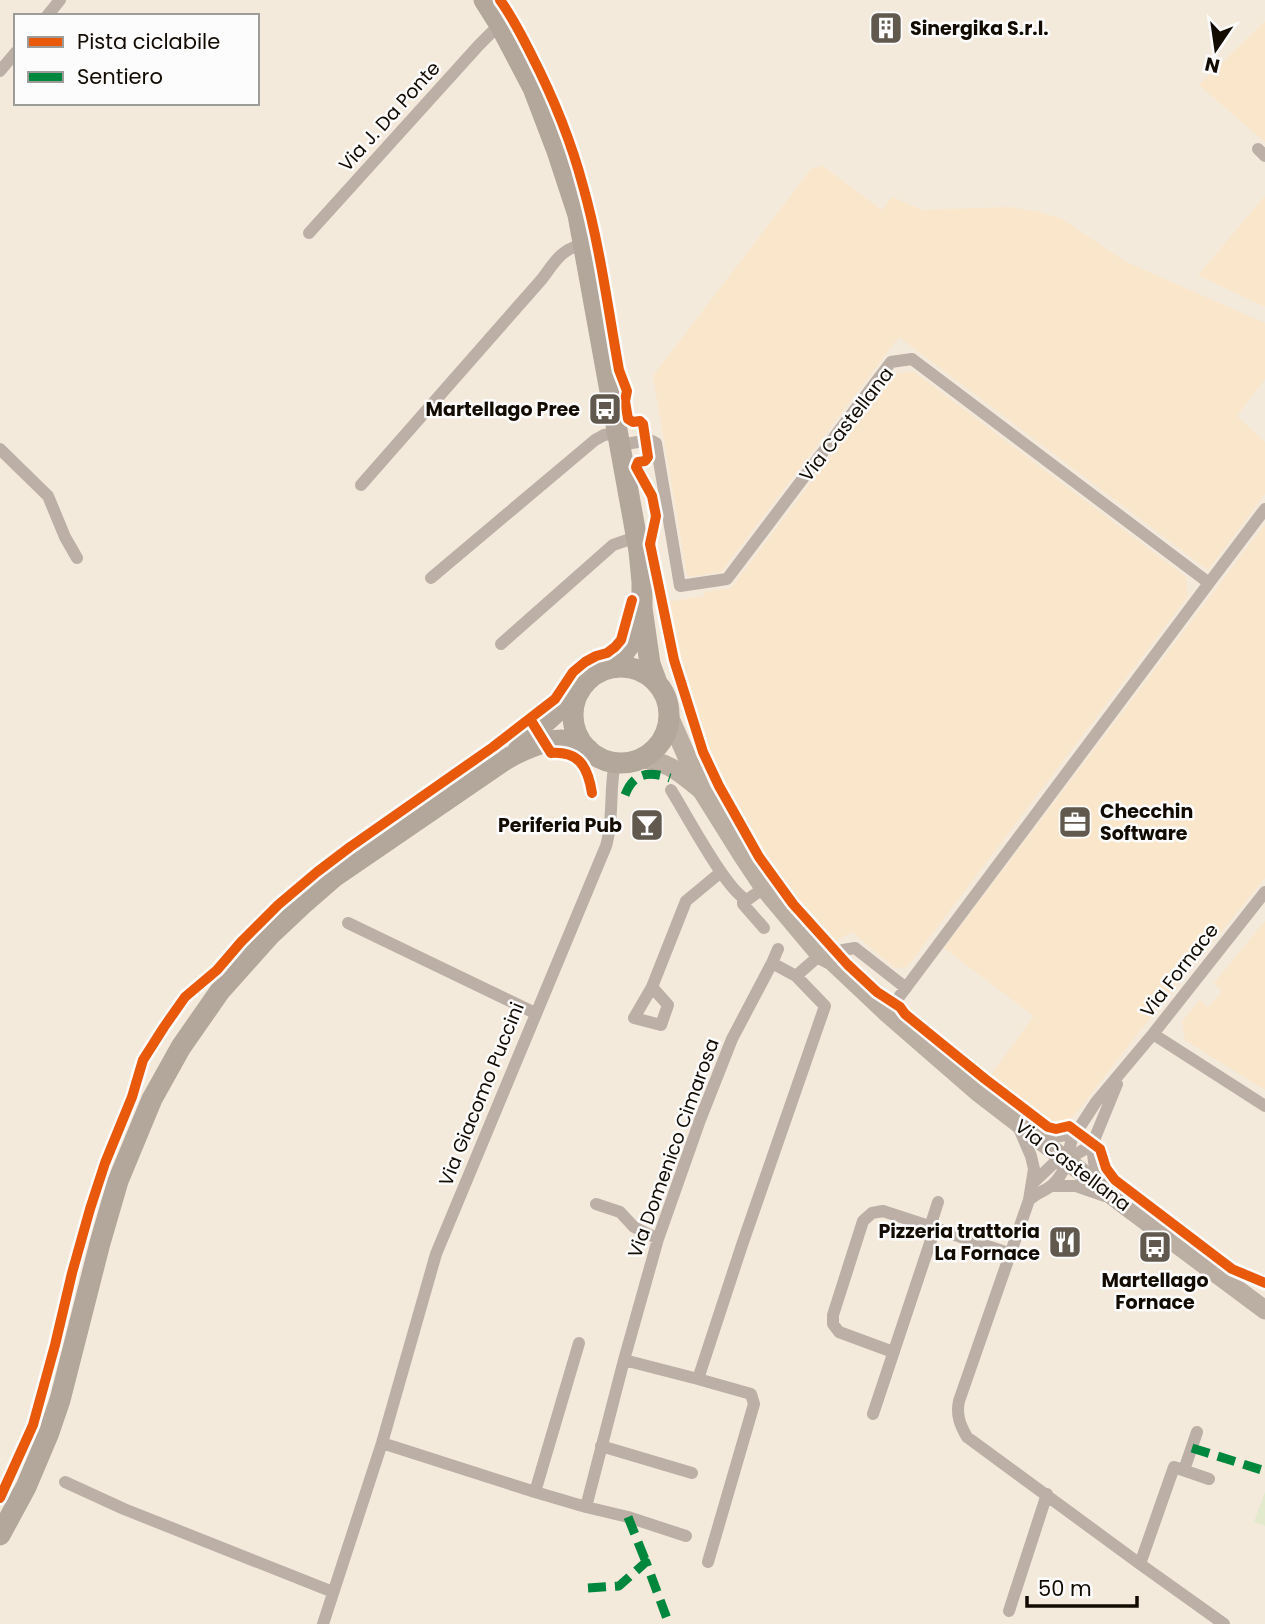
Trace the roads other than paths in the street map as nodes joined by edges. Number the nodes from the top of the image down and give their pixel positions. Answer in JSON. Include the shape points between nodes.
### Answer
{"nodes":[{"id":1,"x":60,"y":0,"type":"edge"},
{"id":2,"x":484,"y":0,"type":"edge"},
{"id":3,"x":49,"y":14,"type":"edge"},
{"id":4,"x":501,"y":27,"type":"junction"},
{"id":5,"x":14,"y":54,"type":"edge"},
{"id":6,"x":0,"y":71,"type":"edge"},
{"id":7,"x":309,"y":233,"type":"dead end"},
{"id":8,"x":584,"y":245,"type":"junction"},
{"id":9,"x":618,"y":439,"type":"junction"},
{"id":10,"x":0,"y":449,"type":"edge"},
{"id":11,"x":361,"y":485,"type":"dead end"},
{"id":12,"x":1265,"y":509,"type":"edge"},
{"id":13,"x":636,"y":537,"type":"junction"},
{"id":14,"x":77,"y":558,"type":"dead end"},
{"id":15,"x":431,"y":578,"type":"dead end"},
{"id":16,"x":1209,"y":583,"type":"junction"},
{"id":17,"x":642,"y":608,"type":"junction"},
{"id":18,"x":501,"y":644,"type":"dead end"},
{"id":19,"x":603,"y":671,"type":"junction"},
{"id":20,"x":657,"y":683,"type":"junction"},
{"id":21,"x":580,"y":691,"type":"junction"},
{"id":22,"x":669,"y":716,"type":"junction"},
{"id":23,"x":588,"y":749,"type":"junction"},
{"id":24,"x":515,"y":754,"type":"junction"},
{"id":25,"x":640,"y":759,"type":"junction"},
{"id":26,"x":615,"y":762,"type":"junction"},
{"id":27,"x":671,"y":790,"type":"dead end"},
{"id":28,"x":702,"y":791,"type":"junction"},
{"id":29,"x":720,"y":872,"type":"junction"},
{"id":30,"x":764,"y":888,"type":"junction"},
{"id":31,"x":1265,"y":892,"type":"edge"},
{"id":32,"x":743,"y":899,"type":"junction"},
{"id":33,"x":348,"y":923,"type":"dead end"},
{"id":34,"x":764,"y":928,"type":"dead end"},
{"id":35,"x":778,"y":949,"type":"dead end"},
{"id":36,"x":826,"y":958,"type":"junction"},
{"id":37,"x":772,"y":963,"type":"junction"},
{"id":38,"x":796,"y":976,"type":"junction"},
{"id":39,"x":652,"y":987,"type":"dead end"},
{"id":40,"x":906,"y":988,"type":"junction"},
{"id":41,"x":535,"y":1013,"type":"junction"},
{"id":42,"x":887,"y":1013,"type":"junction"},
{"id":43,"x":1153,"y":1034,"type":"junction"},
{"id":44,"x":1122,"y":1070,"type":"junction"},
{"id":45,"x":1265,"y":1106,"type":"edge"},
{"id":46,"x":1016,"y":1122,"type":"junction"},
{"id":47,"x":1075,"y":1133,"type":"junction"},
{"id":48,"x":1092,"y":1145,"type":"junction"},
{"id":49,"x":1066,"y":1160,"type":"junction"},
{"id":50,"x":1032,"y":1183,"type":"junction"},
{"id":51,"x":1051,"y":1186,"type":"junction"},
{"id":52,"x":1029,"y":1200,"type":"junction"},
{"id":53,"x":938,"y":1202,"type":"dead end"},
{"id":54,"x":596,"y":1204,"type":"dead end"},
{"id":55,"x":1123,"y":1204,"type":"junction"},
{"id":56,"x":932,"y":1227,"type":"junction"},
{"id":57,"x":658,"y":1239,"type":"junction"},
{"id":58,"x":1011,"y":1254,"type":"junction"},
{"id":59,"x":1265,"y":1310,"type":"edge"},
{"id":60,"x":579,"y":1343,"type":"dead end"},
{"id":61,"x":893,"y":1352,"type":"junction"},
{"id":62,"x":624,"y":1360,"type":"junction"},
{"id":63,"x":698,"y":1379,"type":"junction"},
{"id":64,"x":873,"y":1414,"type":"dead end"},
{"id":65,"x":1197,"y":1432,"type":"dead end"},
{"id":66,"x":382,"y":1443,"type":"junction"},
{"id":67,"x":601,"y":1446,"type":"junction"},
{"id":68,"x":1184,"y":1471,"type":"junction"},
{"id":69,"x":692,"y":1473,"type":"dead end"},
{"id":70,"x":1209,"y":1479,"type":"dead end"},
{"id":71,"x":65,"y":1482,"type":"dead end"},
{"id":72,"x":535,"y":1492,"type":"junction"},
{"id":73,"x":1047,"y":1494,"type":"junction"},
{"id":74,"x":586,"y":1507,"type":"junction"},
{"id":75,"x":0,"y":1535,"type":"edge"},
{"id":76,"x":686,"y":1536,"type":"dead end"},
{"id":77,"x":708,"y":1562,"type":"dead end"},
{"id":78,"x":1140,"y":1564,"type":"junction"},
{"id":79,"x":333,"y":1592,"type":"junction"},
{"id":80,"x":1009,"y":1611,"type":"dead end"},
{"id":81,"x":323,"y":1624,"type":"edge"},
{"id":82,"x":1224,"y":1624,"type":"edge"}],
"edges":[{"from":1,"to":3,"type":"street"},
{"from":2,"to":4,"type":"main road"},
{"from":4,"to":7,"type":"street","name":"Via J. Da Ponte","via":[[479,45]]},
{"from":4,"to":8,"type":"main road","via":[[533,88],[578,215]]},
{"from":5,"to":6,"type":"street"},
{"from":8,"to":9,"type":"main road"},
{"from":8,"to":11,"type":"street","via":[[564,251]]},
{"from":9,"to":13,"type":"main road"},
{"from":9,"to":15,"type":"street","name":"Via Castellana","via":[[604,435],[595,440]]},
{"from":9,"to":16,"type":"street","name":"Via Castellana","via":[[656,443],[680,586],[727,579],[891,362],[912,359]]},
{"from":10,"to":14,"type":"street","via":[[48,496]]},
{"from":12,"to":16,"type":"street"},
{"from":13,"to":17,"type":"main road"},
{"from":13,"to":18,"type":"street","via":[[613,545]]},
{"from":16,"to":40,"type":"street"},
{"from":17,"to":19,"type":"main road","via":[[626,652]]},
{"from":17,"to":20,"type":"main road"},
{"from":19,"to":20,"type":"main road","via":[[630,668]]},
{"from":19,"to":21,"type":"main road"},
{"from":20,"to":22,"type":"main road"},
{"from":21,"to":23,"type":"main road","via":[[573,715],[580,740]]},
{"from":21,"to":24,"type":"main road"},
{"from":22,"to":25,"type":"main road","via":[[661,742]]},
{"from":22,"to":28,"type":"street","name":"Via Castellana"},
{"from":23,"to":24,"type":"main road","via":[[558,739]]},
{"from":23,"to":26,"type":"main road"},
{"from":24,"to":75,"type":"main road","via":[[334,877],[250,957],[181,1047],[147,1111],[118,1181],[60,1400],[26,1487]]},
{"from":25,"to":26,"type":"main road"},
{"from":25,"to":28,"type":"street","name":"Via Castellana","via":[[677,769]]},
{"from":26,"to":41,"type":"street","name":"Via Giacomo Puccini","via":[[606,846]]},
{"from":27,"to":29,"type":"street"},
{"from":28,"to":30,"type":"street","name":"Via Castellana"},
{"from":29,"to":32,"type":"street"},
{"from":29,"to":39,"type":"street","via":[[686,901]]},
{"from":30,"to":32,"type":"street"},
{"from":30,"to":36,"type":"street","name":"Via Castellana"},
{"from":31,"to":43,"type":"street","name":"Via Fornace"},
{"from":32,"to":34,"type":"street"},
{"from":33,"to":41,"type":"street"},
{"from":35,"to":37,"type":"street","name":"Via Domenico Cimarosa"},
{"from":36,"to":38,"type":"street"},
{"from":36,"to":40,"type":"street","via":[[855,948]]},
{"from":36,"to":42,"type":"street","name":"Via Castellana"},
{"from":37,"to":38,"type":"street"},
{"from":37,"to":57,"type":"street","name":"Via Domenico Cimarosa","via":[[727,1051]]},
{"from":38,"to":63,"type":"street","via":[[825,1006]]},
{"from":40,"to":42,"type":"street"},
{"from":41,"to":66,"type":"street","name":"Via Giacomo Puccini","via":[[436,1254]]},
{"from":42,"to":46,"type":"street","name":"Via Castellana"},
{"from":43,"to":44,"type":"street","name":"Via Fornace"},
{"from":43,"to":45,"type":"street"},
{"from":44,"to":47,"type":"street","name":"Via Fornace"},
{"from":44,"to":48,"type":"street","name":"Via Fornace"},
{"from":46,"to":47,"type":"street","via":[[1050,1137]]},
{"from":46,"to":49,"type":"street","name":"Via Castellana"},
{"from":46,"to":50,"type":"street","via":[[1031,1156]]},
{"from":47,"to":49,"type":"street","name":"Via Fornace"},
{"from":48,"to":49,"type":"street"},
{"from":48,"to":55,"type":"street","via":[[1097,1171]]},
{"from":49,"to":50,"type":"street","via":[[1053,1164]]},
{"from":49,"to":51,"type":"street","name":"Via Fornace"},
{"from":49,"to":55,"type":"street","name":"Via Castellana"},
{"from":50,"to":52,"type":"street"},
{"from":51,"to":52,"type":"street"},
{"from":51,"to":55,"type":"street","via":[[1076,1186]]},
{"from":52,"to":58,"type":"street"},
{"from":53,"to":56,"type":"street"},
{"from":54,"to":57,"type":"street","via":[[620,1212],[634,1227]]},
{"from":55,"to":59,"type":"street","name":"Via Castellana"},
{"from":56,"to":58,"type":"street"},
{"from":56,"to":61,"type":"street"},
{"from":56,"to":61,"type":"street","via":[[884,1211],[872,1213],[863,1221],[833,1315],[839,1332]]},
{"from":57,"to":62,"type":"street","name":"Via Domenico Cimarosa"},
{"from":58,"to":73,"type":"street","via":[[957,1410],[968,1437]]},
{"from":60,"to":72,"type":"street"},
{"from":61,"to":64,"type":"street"},
{"from":62,"to":63,"type":"street"},
{"from":62,"to":67,"type":"street"},
{"from":63,"to":77,"type":"street","via":[[751,1394],[754,1404]]},
{"from":65,"to":68,"type":"street"},
{"from":66,"to":72,"type":"street"},
{"from":66,"to":79,"type":"street","name":"Via Giacomo Puccini"},
{"from":67,"to":69,"type":"street"},
{"from":67,"to":74,"type":"street"},
{"from":68,"to":70,"type":"street"},
{"from":68,"to":78,"type":"street","via":[[1174,1467]]},
{"from":71,"to":79,"type":"street"},
{"from":72,"to":74,"type":"street"},
{"from":73,"to":78,"type":"street"},
{"from":73,"to":80,"type":"street"},
{"from":74,"to":76,"type":"street"},
{"from":78,"to":82,"type":"street"},
{"from":79,"to":81,"type":"street","name":"Via Giacomo Puccini"}]}
